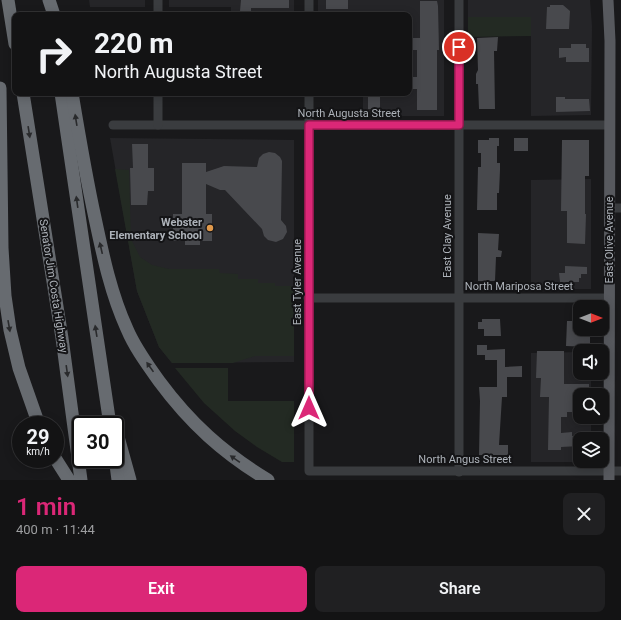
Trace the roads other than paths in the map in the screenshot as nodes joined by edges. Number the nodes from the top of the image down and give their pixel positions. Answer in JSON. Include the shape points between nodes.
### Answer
{"nodes":[{"id":1,"x":8,"y":0,"type":"edge"},
{"id":2,"x":48,"y":0,"type":"edge"},
{"id":3,"x":158,"y":0,"type":"edge"},
{"id":4,"x":308,"y":0,"type":"edge"},
{"id":5,"x":459,"y":0,"type":"edge"},
{"id":6,"x":608,"y":0,"type":"edge"},
{"id":7,"x":49,"y":12,"type":"edge"},
{"id":8,"x":53,"y":12,"type":"edge"},
{"id":9,"x":158,"y":12,"type":"edge"},
{"id":10,"x":309,"y":12,"type":"edge"},
{"id":11,"x":12,"y":25,"type":"edge"},
{"id":12,"x":0,"y":88,"type":"edge"},
{"id":13,"x":23,"y":96,"type":"edge"},
{"id":14,"x":61,"y":96,"type":"edge"},
{"id":15,"x":72,"y":96,"type":"edge"},
{"id":16,"x":158,"y":96,"type":"edge"},
{"id":17,"x":309,"y":96,"type":"edge"},
{"id":18,"x":0,"y":124,"type":"edge"},
{"id":19,"x":113,"y":125,"type":"dead end"},
{"id":20,"x":158,"y":125,"type":"junction"},
{"id":21,"x":309,"y":125,"type":"junction"},
{"id":22,"x":459,"y":125,"type":"junction"},
{"id":23,"x":610,"y":125,"type":"junction"},
{"id":24,"x":609,"y":208,"type":"junction"},
{"id":25,"x":621,"y":208,"type":"edge"},
{"id":26,"x":308,"y":298,"type":"junction"},
{"id":27,"x":459,"y":298,"type":"junction"},
{"id":28,"x":609,"y":298,"type":"junction"},
{"id":29,"x":105,"y":391,"type":"junction"},
{"id":30,"x":35,"y":416,"type":"edge"},
{"id":31,"x":109,"y":416,"type":"edge"},
{"id":32,"x":112,"y":416,"type":"edge"},
{"id":33,"x":124,"y":458,"type":"edge"},
{"id":34,"x":61,"y":468,"type":"edge"},
{"id":35,"x":116,"y":468,"type":"edge"},
{"id":36,"x":309,"y":471,"type":"joint"},
{"id":37,"x":621,"y":471,"type":"edge"},
{"id":38,"x":459,"y":472,"type":"junction"},
{"id":39,"x":609,"y":475,"type":"edge"},
{"id":40,"x":69,"y":480,"type":"edge"},
{"id":41,"x":81,"y":480,"type":"edge"},
{"id":42,"x":118,"y":480,"type":"edge"},
{"id":43,"x":130,"y":480,"type":"edge"},
{"id":44,"x":268,"y":480,"type":"edge"}],
"edges":[{"from":1,"to":11,"type":"highway"},
{"from":2,"to":7,"type":"highway"},
{"from":2,"to":8,"type":"highway"},
{"from":3,"to":9,"type":"street"},
{"from":4,"to":10,"type":"street"},
{"from":5,"to":22,"type":"street","name":"East Clay Avenue"},
{"from":6,"to":23,"type":"main road","name":"East Olive Avenue"},
{"from":12,"to":18,"type":"highway"},
{"from":13,"to":41,"type":"highway","name":"Senator Jim Costa Highway","one_way":true,"via":[[62,338]]},
{"from":29,"to":14,"type":"highway","one_way":true},
{"from":44,"to":15,"type":"highway","one_way":true,"via":[[223,450],[193,422],[139,353],[127,329],[108,276]]},
{"from":16,"to":20,"type":"street"},
{"from":17,"to":21,"type":"street","name":"East Tyler Avenue"},
{"from":18,"to":30,"type":"highway","one_way":true,"via":[[5,296],[19,368]]},
{"from":19,"to":20,"type":"street","name":"North Augusta Street"},
{"from":20,"to":21,"type":"street","name":"North Augusta Street"},
{"from":21,"to":22,"type":"street","name":"North Augusta Street"},
{"from":21,"to":26,"type":"street","name":"East Tyler Avenue"},
{"from":22,"to":23,"type":"street","name":"North Augusta Street"},
{"from":22,"to":27,"type":"street","name":"East Clay Avenue"},
{"from":23,"to":24,"type":"main road","name":"East Olive Avenue"},
{"from":24,"to":25,"type":"street"},
{"from":24,"to":28,"type":"main road","name":"East Olive Avenue"},
{"from":26,"to":27,"type":"street","name":"North Mariposa Street"},
{"from":26,"to":36,"type":"street","name":"East Tyler Avenue"},
{"from":27,"to":28,"type":"street","name":"North Mariposa Street"},
{"from":27,"to":38,"type":"street","name":"East Clay Avenue"},
{"from":28,"to":39,"type":"main road","name":"East Olive Avenue"},
{"from":29,"to":31,"type":"highway"},
{"from":29,"to":32,"type":"highway"},
{"from":33,"to":43,"type":"highway"},
{"from":34,"to":40,"type":"highway"},
{"from":35,"to":42,"type":"highway"},
{"from":36,"to":38,"type":"street","name":"North Angus Street"},
{"from":37,"to":39,"type":"street","name":"North Angus Street"},
{"from":38,"to":39,"type":"street","name":"North Angus Street"}]}
